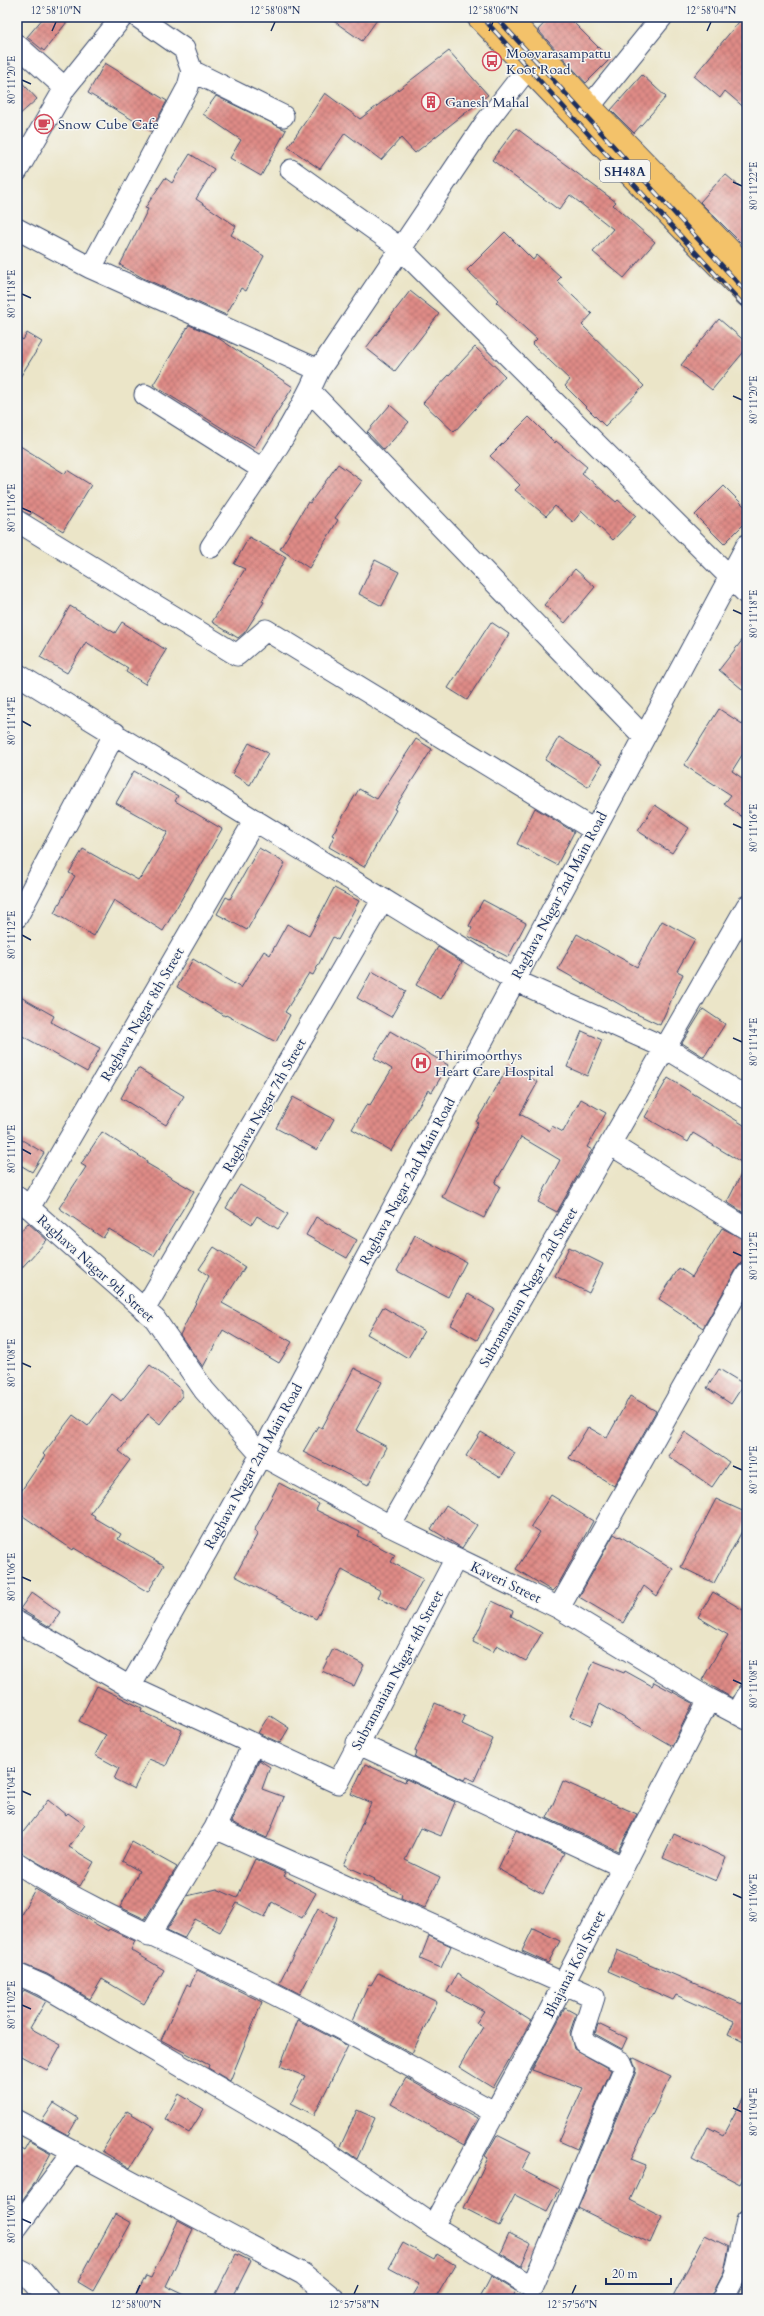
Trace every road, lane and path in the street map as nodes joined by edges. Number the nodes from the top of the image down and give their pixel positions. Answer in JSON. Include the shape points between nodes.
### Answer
{"nodes":[{"id":1,"x":122,"y":17,"type":"edge"},
{"id":2,"x":138,"y":17,"type":"edge"},
{"id":3,"x":478,"y":17,"type":"edge"},
{"id":4,"x":509,"y":17,"type":"edge"},
{"id":5,"x":662,"y":17,"type":"edge"},
{"id":6,"x":17,"y":45,"type":"edge"},
{"id":7,"x":541,"y":52,"type":"junction"},
{"id":8,"x":526,"y":69,"type":"junction"},
{"id":9,"x":192,"y":71,"type":"junction"},
{"id":10,"x":65,"y":88,"type":"junction"},
{"id":11,"x":590,"y":106,"type":"junction"},
{"id":12,"x":283,"y":116,"type":"dead end"},
{"id":13,"x":291,"y":170,"type":"dead end"},
{"id":14,"x":17,"y":171,"type":"edge"},
{"id":15,"x":17,"y":229,"type":"edge"},
{"id":16,"x":400,"y":248,"type":"junction"},
{"id":17,"x":91,"y":268,"type":"junction"},
{"id":18,"x":747,"y":268,"type":"edge"},
{"id":19,"x":747,"y":296,"type":"edge"},
{"id":20,"x":319,"y":370,"type":"junction"},
{"id":21,"x":310,"y":391,"type":"junction"},
{"id":22,"x":145,"y":395,"type":"dead end"},
{"id":23,"x":262,"y":469,"type":"junction"},
{"id":24,"x":17,"y":521,"type":"edge"},
{"id":25,"x":747,"y":544,"type":"edge"},
{"id":26,"x":211,"y":547,"type":"dead end"},
{"id":27,"x":730,"y":576,"type":"junction"},
{"id":28,"x":747,"y":594,"type":"edge"},
{"id":29,"x":17,"y":674,"type":"edge"},
{"id":30,"x":115,"y":734,"type":"junction"},
{"id":31,"x":644,"y":737,"type":"junction"},
{"id":32,"x":255,"y":820,"type":"junction"},
{"id":33,"x":594,"y":830,"type":"junction"},
{"id":34,"x":383,"y":899,"type":"junction"},
{"id":35,"x":747,"y":906,"type":"edge"},
{"id":36,"x":17,"y":917,"type":"edge"},
{"id":37,"x":514,"y":980,"type":"junction"},
{"id":38,"x":666,"y":1048,"type":"junction"},
{"id":39,"x":747,"y":1098,"type":"edge"},
{"id":40,"x":610,"y":1144,"type":"junction"},
{"id":41,"x":23,"y":1202,"type":"edge"},
{"id":42,"x":747,"y":1229,"type":"edge"},
{"id":43,"x":747,"y":1274,"type":"edge"},
{"id":44,"x":144,"y":1310,"type":"junction"},
{"id":45,"x":261,"y":1454,"type":"junction"},
{"id":46,"x":390,"y":1526,"type":"junction"},
{"id":47,"x":456,"y":1558,"type":"junction"},
{"id":48,"x":559,"y":1608,"type":"junction"},
{"id":49,"x":17,"y":1622,"type":"edge"},
{"id":50,"x":130,"y":1688,"type":"junction"},
{"id":51,"x":709,"y":1699,"type":"junction"},
{"id":52,"x":744,"y":1709,"type":"edge"},
{"id":53,"x":357,"y":1743,"type":"junction"},
{"id":54,"x":253,"y":1744,"type":"junction"},
{"id":55,"x":214,"y":1828,"type":"junction"},
{"id":56,"x":17,"y":1863,"type":"edge"},
{"id":57,"x":623,"y":1867,"type":"junction"},
{"id":58,"x":149,"y":1936,"type":"junction"},
{"id":59,"x":17,"y":1974,"type":"edge"},
{"id":60,"x":564,"y":1982,"type":"junction"},
{"id":61,"x":496,"y":2114,"type":"junction"},
{"id":62,"x":17,"y":2121,"type":"edge"},
{"id":63,"x":73,"y":2152,"type":"junction"},
{"id":64,"x":747,"y":2220,"type":"edge"},
{"id":65,"x":433,"y":2226,"type":"junction"},
{"id":66,"x":17,"y":2227,"type":"edge"},
{"id":67,"x":17,"y":2268,"type":"edge"},
{"id":68,"x":529,"y":2293,"type":"edge"},
{"id":69,"x":48,"y":2299,"type":"edge"},
{"id":70,"x":334,"y":2299,"type":"edge"},
{"id":71,"x":723,"y":2299,"type":"edge"}],
"edges":[{"from":1,"to":10,"type":"street"},
{"from":2,"to":9,"type":"street","via":[[184,49]]},
{"from":3,"to":8,"type":"main road","number":"SH48A"},
{"from":4,"to":7,"type":"main road","number":"SH48A"},
{"from":5,"to":11,"type":"street"},
{"from":6,"to":10,"type":"street"},
{"from":7,"to":8,"type":"street"},
{"from":7,"to":11,"type":"main road","number":"SH48A"},
{"from":8,"to":16,"type":"street","via":[[486,122]]},
{"from":8,"to":19,"type":"main road","number":"SH48A"},
{"from":9,"to":12,"type":"street"},
{"from":9,"to":17,"type":"street","via":[[188,87]]},
{"from":10,"to":14,"type":"street"},
{"from":11,"to":18,"type":"main road","number":"SH48A"},
{"from":13,"to":16,"type":"street"},
{"from":15,"to":17,"type":"street"},
{"from":16,"to":20,"type":"street"},
{"from":16,"to":27,"type":"street"},
{"from":17,"to":20,"type":"street"},
{"from":20,"to":21,"type":"street"},
{"from":21,"to":23,"type":"street"},
{"from":21,"to":31,"type":"street"},
{"from":22,"to":23,"type":"street"},
{"from":23,"to":26,"type":"street"},
{"from":24,"to":33,"type":"street","via":[[237,655],[266,630]]},
{"from":25,"to":27,"type":"street","name":"Raghava Nagar 2nd Main Road"},
{"from":27,"to":28,"type":"street"},
{"from":27,"to":31,"type":"street","name":"Raghava Nagar 2nd Main Road"},
{"from":29,"to":30,"type":"street"},
{"from":30,"to":32,"type":"street"},
{"from":30,"to":36,"type":"street"},
{"from":31,"to":33,"type":"street","name":"Raghava Nagar 2nd Main Road"},
{"from":32,"to":34,"type":"street"},
{"from":32,"to":41,"type":"street","name":"Raghava Nagar 8th Street"},
{"from":33,"to":37,"type":"street","name":"Raghava Nagar 2nd Main Road"},
{"from":34,"to":37,"type":"street"},
{"from":34,"to":44,"type":"street","name":"Raghava Nagar 7th Street"},
{"from":35,"to":38,"type":"street","name":"Subramanian Nagar 2nd Street"},
{"from":37,"to":38,"type":"street"},
{"from":37,"to":45,"type":"street","name":"Raghava Nagar 2nd Main Road"},
{"from":38,"to":39,"type":"street"},
{"from":38,"to":40,"type":"street","name":"Subramanian Nagar 2nd Street"},
{"from":40,"to":42,"type":"street"},
{"from":40,"to":46,"type":"street","name":"Subramanian Nagar 2nd Street"},
{"from":41,"to":44,"type":"street","name":"Raghava Nagar 9th Street"},
{"from":43,"to":48,"type":"street"},
{"from":44,"to":45,"type":"street","name":"Raghava Nagar 9th Street","via":[[155,1319],[204,1390]]},
{"from":45,"to":46,"type":"street","name":"Kaveri Street"},
{"from":45,"to":50,"type":"street","name":"Raghava Nagar 2nd Main Road"},
{"from":46,"to":47,"type":"street","name":"Kaveri Street"},
{"from":47,"to":48,"type":"street","name":"Kaveri Street"},
{"from":47,"to":53,"type":"street","name":"Subramanian Nagar 4th Street"},
{"from":48,"to":51,"type":"street","name":"Kaveri Street"},
{"from":49,"to":50,"type":"street"},
{"from":50,"to":54,"type":"street"},
{"from":51,"to":52,"type":"street","name":"Kaveri Street"},
{"from":51,"to":57,"type":"street","name":"Bhajanai Koil Street"},
{"from":53,"to":54,"type":"street","name":"Subramanian Nagar 4th Street","via":[[338,1783]]},
{"from":53,"to":57,"type":"street"},
{"from":54,"to":55,"type":"street"},
{"from":55,"to":58,"type":"street"},
{"from":55,"to":60,"type":"street"},
{"from":56,"to":58,"type":"street"},
{"from":57,"to":60,"type":"street","name":"Bhajanai Koil Street"},
{"from":58,"to":61,"type":"street","via":[[248,1981]]},
{"from":59,"to":65,"type":"street","via":[[42,1985],[310,2141]]},
{"from":60,"to":61,"type":"street","name":"Bhajanai Koil Street"},
{"from":60,"to":68,"type":"street","via":[[594,1997],[582,2035],[584,2042],[621,2062],[624,2069]]},
{"from":61,"to":65,"type":"street","name":"Bhajanai Koil Street"},
{"from":62,"to":63,"type":"street"},
{"from":63,"to":66,"type":"street"},
{"from":63,"to":70,"type":"street","via":[[303,2274]]},
{"from":64,"to":71,"type":"street","via":[[735,2276]]},
{"from":65,"to":68,"type":"street"},
{"from":67,"to":69,"type":"street","via":[[25,2272]]}]}
